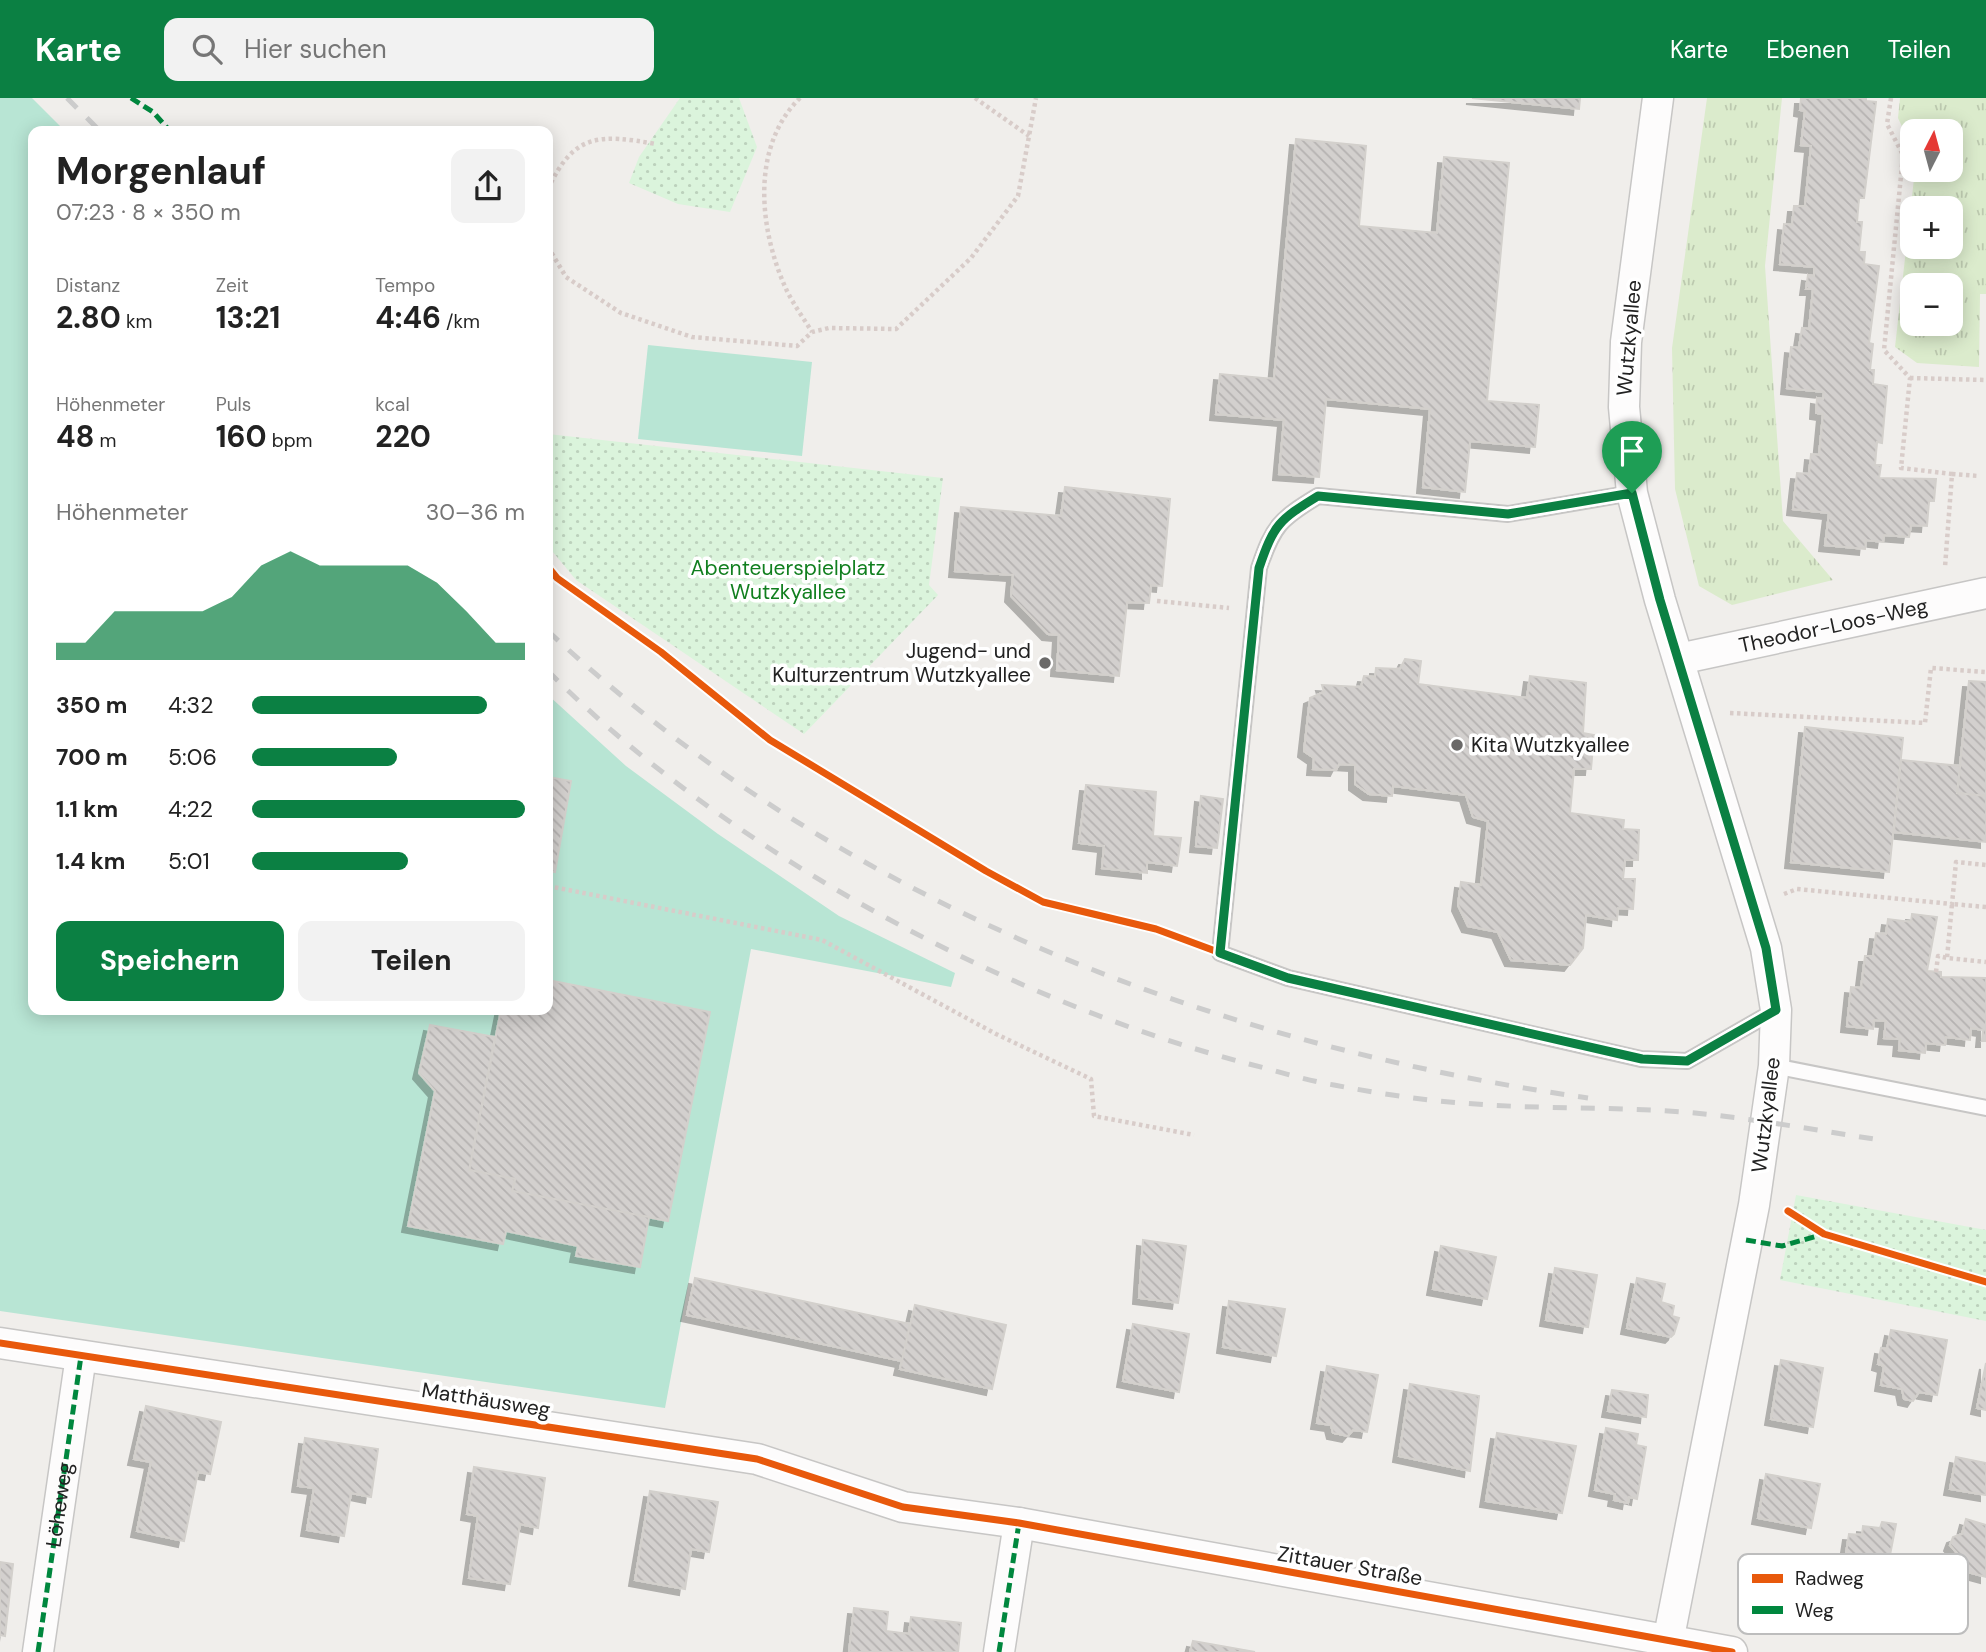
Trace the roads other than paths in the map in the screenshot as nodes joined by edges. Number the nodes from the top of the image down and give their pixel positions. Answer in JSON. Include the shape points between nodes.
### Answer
{"nodes":[{"id":1,"x":1658,"y":98,"type":"edge"},
{"id":2,"x":1632,"y":493,"type":"junction"},
{"id":3,"x":1986,"y":593,"type":"edge"},
{"id":4,"x":1679,"y":659,"type":"junction"},
{"id":5,"x":1776,"y":1010,"type":"junction"},
{"id":6,"x":1774,"y":1066,"type":"junction"},
{"id":7,"x":1986,"y":1108,"type":"edge"},
{"id":8,"x":0,"y":1343,"type":"edge"},
{"id":9,"x":81,"y":1356,"type":"junction"},
{"id":10,"x":961,"y":1515,"type":"joint"},
{"id":11,"x":1019,"y":1523,"type":"junction"},
{"id":12,"x":1668,"y":1647,"type":"edge"},
{"id":13,"x":38,"y":1652,"type":"edge"},
{"id":14,"x":999,"y":1652,"type":"edge"},
{"id":15,"x":1732,"y":1652,"type":"edge"}],
"edges":[{"from":1,"to":2,"type":"street","name":"Wutzkyallee","via":[[1626,342],[1624,407]]},
{"from":2,"to":4,"type":"street","name":"Wutzkyallee"},
{"from":2,"to":5,"type":"lane","via":[[1508,514],[1318,496],[1271,531],[1259,568],[1220,953],[1288,978],[1642,1059],[1687,1061]]},
{"from":3,"to":4,"type":"street","name":"Theodor-Loos-Weg"},
{"from":4,"to":5,"type":"street","name":"Wutzkyallee","via":[[1766,948]]},
{"from":5,"to":6,"type":"street","name":"Wutzkyallee"},
{"from":6,"to":7,"type":"lane"},
{"from":6,"to":12,"type":"street","name":"Wutzkyallee","via":[[1754,1205]]},
{"from":8,"to":9,"type":"street","name":"Matthäusweg"},
{"from":9,"to":10,"type":"street","name":"Matthäusweg","via":[[757,1459],[903,1507]]},
{"from":9,"to":13,"type":"street","name":"Löheweg"},
{"from":10,"to":11,"type":"street","name":"Zittauer Straße"},
{"from":11,"to":12,"type":"street","name":"Zittauer Straße"},
{"from":11,"to":14,"type":"street"},
{"from":12,"to":15,"type":"street","name":"Zittauer Straße"}]}
